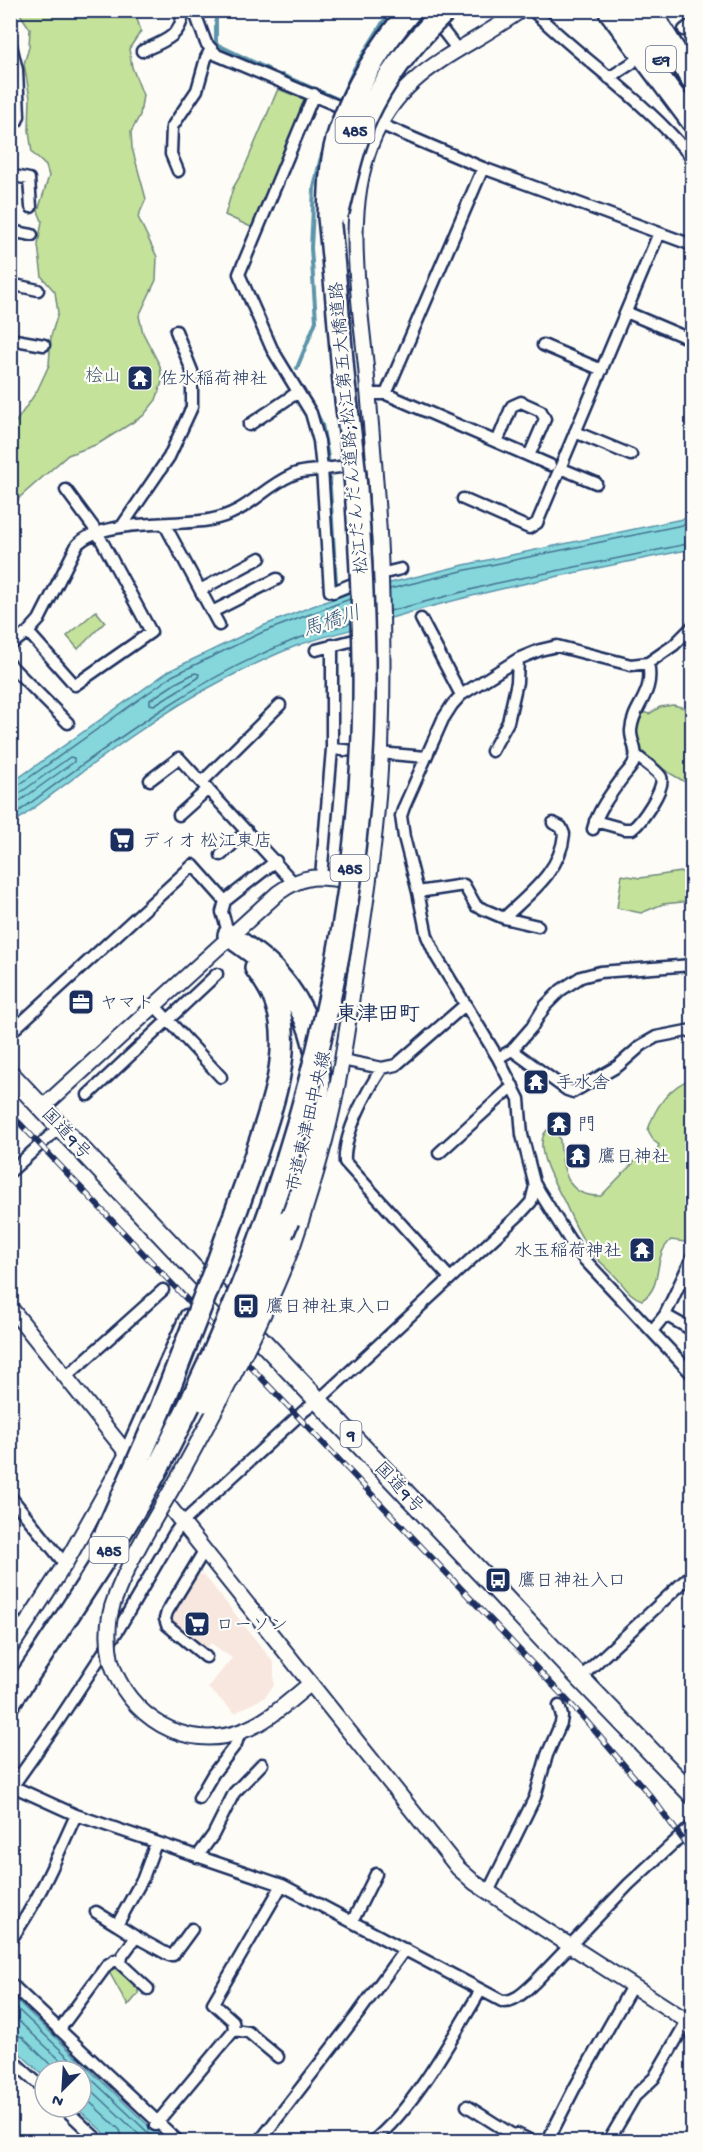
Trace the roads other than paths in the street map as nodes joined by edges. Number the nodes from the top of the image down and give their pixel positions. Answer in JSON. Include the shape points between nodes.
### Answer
{"nodes":[{"id":1,"x":183,"y":10,"type":"edge"},
{"id":2,"x":194,"y":10,"type":"edge"},
{"id":3,"x":402,"y":10,"type":"edge"},
{"id":4,"x":411,"y":10,"type":"edge"},
{"id":5,"x":423,"y":10,"type":"edge"},
{"id":6,"x":446,"y":10,"type":"edge"},
{"id":7,"x":521,"y":10,"type":"edge"},
{"id":8,"x":532,"y":10,"type":"edge"},
{"id":9,"x":609,"y":10,"type":"edge"},
{"id":10,"x":630,"y":10,"type":"edge"},
{"id":11,"x":649,"y":10,"type":"edge"},
{"id":12,"x":10,"y":41,"type":"edge"},
{"id":13,"x":456,"y":49,"type":"junction"},
{"id":14,"x":211,"y":50,"type":"junction"},
{"id":15,"x":142,"y":51,"type":"dead end"},
{"id":16,"x":632,"y":63,"type":"dead end"},
{"id":17,"x":609,"y":78,"type":"junction"},
{"id":18,"x":693,"y":79,"type":"edge"},
{"id":19,"x":314,"y":94,"type":"junction"},
{"id":20,"x":693,"y":107,"type":"edge"},
{"id":21,"x":693,"y":121,"type":"edge"},
{"id":22,"x":10,"y":122,"type":"edge"},
{"id":23,"x":380,"y":124,"type":"junction"},
{"id":24,"x":340,"y":130,"type":"junction"},
{"id":25,"x":693,"y":158,"type":"edge"},
{"id":26,"x":29,"y":167,"type":"dead end"},
{"id":27,"x":483,"y":168,"type":"junction"},
{"id":28,"x":177,"y":171,"type":"dead end"},
{"id":29,"x":10,"y":175,"type":"edge"},
{"id":30,"x":29,"y":179,"type":"junction"},
{"id":31,"x":31,"y":207,"type":"dead end"},
{"id":32,"x":338,"y":212,"type":"junction"},
{"id":33,"x":10,"y":231,"type":"edge"},
{"id":34,"x":659,"y":232,"type":"junction"},
{"id":35,"x":32,"y":235,"type":"dead end"},
{"id":36,"x":693,"y":245,"type":"edge"},
{"id":37,"x":334,"y":267,"type":"junction"},
{"id":38,"x":10,"y":284,"type":"edge"},
{"id":39,"x":38,"y":290,"type":"dead end"},
{"id":40,"x":626,"y":312,"type":"junction"},
{"id":41,"x":176,"y":331,"type":"dead end"},
{"id":42,"x":10,"y":339,"type":"edge"},
{"id":43,"x":692,"y":340,"type":"edge"},
{"id":44,"x":44,"y":345,"type":"dead end"},
{"id":45,"x":543,"y":345,"type":"dead end"},
{"id":46,"x":602,"y":370,"type":"junction"},
{"id":47,"x":298,"y":392,"type":"junction"},
{"id":48,"x":368,"y":394,"type":"junction"},
{"id":49,"x":386,"y":394,"type":"junction"},
{"id":50,"x":249,"y":425,"type":"dead end"},
{"id":51,"x":575,"y":432,"type":"junction"},
{"id":52,"x":496,"y":442,"type":"junction"},
{"id":53,"x":631,"y":455,"type":"dead end"},
{"id":54,"x":529,"y":456,"type":"junction"},
{"id":55,"x":374,"y":462,"type":"junction"},
{"id":56,"x":555,"y":466,"type":"junction"},
{"id":57,"x":322,"y":470,"type":"junction"},
{"id":58,"x":596,"y":483,"type":"dead end"},
{"id":59,"x":66,"y":490,"type":"dead end"},
{"id":60,"x":463,"y":499,"type":"dead end"},
{"id":61,"x":165,"y":525,"type":"junction"},
{"id":62,"x":122,"y":526,"type":"junction"},
{"id":63,"x":97,"y":532,"type":"junction"},
{"id":64,"x":260,"y":558,"type":"dead end"},
{"id":65,"x":401,"y":569,"type":"dead end"},
{"id":66,"x":381,"y":573,"type":"junction"},
{"id":67,"x":277,"y":579,"type":"dead end"},
{"id":68,"x":200,"y":590,"type":"junction"},
{"id":69,"x":212,"y":612,"type":"junction"},
{"id":70,"x":421,"y":619,"type":"dead end"},
{"id":71,"x":219,"y":625,"type":"dead end"},
{"id":72,"x":693,"y":627,"type":"edge"},
{"id":73,"x":28,"y":632,"type":"junction"},
{"id":74,"x":354,"y":640,"type":"dead end"},
{"id":75,"x":10,"y":645,"type":"edge"},
{"id":76,"x":332,"y":645,"type":"junction"},
{"id":77,"x":316,"y":650,"type":"dead end"},
{"id":78,"x":518,"y":659,"type":"junction"},
{"id":79,"x":648,"y":663,"type":"junction"},
{"id":80,"x":10,"y":666,"type":"edge"},
{"id":81,"x":461,"y":695,"type":"junction"},
{"id":82,"x":280,"y":705,"type":"dead end"},
{"id":83,"x":68,"y":723,"type":"dead end"},
{"id":84,"x":332,"y":749,"type":"junction"},
{"id":85,"x":492,"y":751,"type":"dead end"},
{"id":86,"x":381,"y":752,"type":"junction"},
{"id":87,"x":636,"y":755,"type":"junction"},
{"id":88,"x":426,"y":757,"type":"junction"},
{"id":89,"x":150,"y":780,"type":"dead end"},
{"id":90,"x":205,"y":786,"type":"junction"},
{"id":91,"x":179,"y":815,"type":"dead end"},
{"id":92,"x":553,"y":823,"type":"dead end"},
{"id":93,"x":247,"y":831,"type":"junction"},
{"id":94,"x":221,"y":855,"type":"dead end"},
{"id":95,"x":276,"y":861,"type":"junction"},
{"id":96,"x":321,"y":877,"type":"junction"},
{"id":97,"x":293,"y":882,"type":"junction"},
{"id":98,"x":369,"y":883,"type":"junction"},
{"id":99,"x":418,"y":892,"type":"junction"},
{"id":100,"x":225,"y":901,"type":"junction"},
{"id":101,"x":504,"y":918,"type":"junction"},
{"id":102,"x":537,"y":926,"type":"dead end"},
{"id":103,"x":230,"y":935,"type":"junction"},
{"id":104,"x":693,"y":965,"type":"edge"},
{"id":105,"x":217,"y":974,"type":"dead end"},
{"id":106,"x":466,"y":1004,"type":"junction"},
{"id":107,"x":154,"y":1005,"type":"junction"},
{"id":108,"x":168,"y":1020,"type":"junction"},
{"id":109,"x":693,"y":1030,"type":"edge"},
{"id":110,"x":10,"y":1033,"type":"edge"},
{"id":111,"x":124,"y":1033,"type":"junction"},
{"id":112,"x":138,"y":1048,"type":"junction"},
{"id":113,"x":513,"y":1050,"type":"junction"},
{"id":114,"x":498,"y":1058,"type":"junction"},
{"id":115,"x":342,"y":1060,"type":"junction"},
{"id":116,"x":382,"y":1068,"type":"junction"},
{"id":117,"x":10,"y":1074,"type":"edge"},
{"id":118,"x":221,"y":1077,"type":"dead end"},
{"id":119,"x":513,"y":1086,"type":"junction"},
{"id":120,"x":88,"y":1095,"type":"dead end"},
{"id":121,"x":43,"y":1107,"type":"junction"},
{"id":122,"x":61,"y":1126,"type":"junction"},
{"id":123,"x":439,"y":1153,"type":"dead end"},
{"id":124,"x":10,"y":1172,"type":"edge"},
{"id":125,"x":534,"y":1182,"type":"junction"},
{"id":126,"x":693,"y":1258,"type":"edge"},
{"id":127,"x":450,"y":1278,"type":"junction"},
{"id":128,"x":163,"y":1290,"type":"dead end"},
{"id":129,"x":10,"y":1307,"type":"edge"},
{"id":130,"x":186,"y":1315,"type":"dead end"},
{"id":131,"x":665,"y":1315,"type":"junction"},
{"id":132,"x":693,"y":1330,"type":"edge"},
{"id":133,"x":652,"y":1331,"type":"junction"},
{"id":134,"x":693,"y":1374,"type":"edge"},
{"id":135,"x":66,"y":1377,"type":"junction"},
{"id":136,"x":319,"y":1400,"type":"junction"},
{"id":137,"x":172,"y":1442,"type":"junction"},
{"id":138,"x":126,"y":1453,"type":"junction"},
{"id":139,"x":10,"y":1496,"type":"edge"},
{"id":140,"x":182,"y":1523,"type":"junction"},
{"id":141,"x":204,"y":1551,"type":"junction"},
{"id":142,"x":65,"y":1564,"type":"junction"},
{"id":143,"x":693,"y":1574,"type":"edge"},
{"id":144,"x":10,"y":1615,"type":"edge"},
{"id":145,"x":23,"y":1631,"type":"junction"},
{"id":146,"x":10,"y":1649,"type":"edge"},
{"id":147,"x":41,"y":1656,"type":"junction"},
{"id":148,"x":206,"y":1657,"type":"dead end"},
{"id":149,"x":580,"y":1678,"type":"junction"},
{"id":150,"x":310,"y":1684,"type":"junction"},
{"id":151,"x":10,"y":1701,"type":"edge"},
{"id":152,"x":559,"y":1706,"type":"dead end"},
{"id":153,"x":237,"y":1733,"type":"junction"},
{"id":154,"x":262,"y":1764,"type":"dead end"},
{"id":155,"x":11,"y":1787,"type":"edge"},
{"id":156,"x":693,"y":1794,"type":"edge"},
{"id":157,"x":200,"y":1798,"type":"dead end"},
{"id":158,"x":76,"y":1815,"type":"junction"},
{"id":159,"x":693,"y":1826,"type":"edge"},
{"id":160,"x":156,"y":1843,"type":"junction"},
{"id":161,"x":197,"y":1857,"type":"junction"},
{"id":162,"x":376,"y":1874,"type":"dead end"},
{"id":163,"x":282,"y":1885,"type":"junction"},
{"id":164,"x":488,"y":1892,"type":"junction"},
{"id":165,"x":96,"y":1912,"type":"dead end"},
{"id":166,"x":351,"y":1922,"type":"junction"},
{"id":167,"x":117,"y":1925,"type":"junction"},
{"id":168,"x":192,"y":1929,"type":"dead end"},
{"id":169,"x":136,"y":1937,"type":"junction"},
{"id":170,"x":10,"y":1941,"type":"edge"},
{"id":171,"x":570,"y":1946,"type":"junction"},
{"id":172,"x":405,"y":1949,"type":"junction"},
{"id":173,"x":120,"y":1960,"type":"junction"},
{"id":174,"x":10,"y":1983,"type":"edge"},
{"id":175,"x":632,"y":1986,"type":"junction"},
{"id":176,"x":148,"y":1989,"type":"dead end"},
{"id":177,"x":481,"y":1990,"type":"junction"},
{"id":178,"x":690,"y":2023,"type":"edge"},
{"id":179,"x":59,"y":2030,"type":"junction"},
{"id":180,"x":234,"y":2030,"type":"junction"},
{"id":181,"x":278,"y":2057,"type":"dead end"},
{"id":182,"x":10,"y":2058,"type":"edge"},
{"id":183,"x":33,"y":2079,"type":"edge"},
{"id":184,"x":467,"y":2106,"type":"dead end"},
{"id":185,"x":76,"y":2119,"type":"edge"},
{"id":186,"x":156,"y":2123,"type":"junction"},
{"id":187,"x":511,"y":2138,"type":"edge"},
{"id":188,"x":100,"y":2142,"type":"edge"},
{"id":189,"x":179,"y":2142,"type":"edge"},
{"id":190,"x":260,"y":2142,"type":"edge"},
{"id":191,"x":372,"y":2142,"type":"edge"},
{"id":192,"x":534,"y":2142,"type":"edge"},
{"id":193,"x":547,"y":2142,"type":"edge"},
{"id":194,"x":608,"y":2142,"type":"edge"}],
"edges":[{"from":1,"to":15,"type":"street","via":[[182,23],[172,37]]},
{"from":2,"to":14,"type":"street"},
{"from":3,"to":24,"type":"highway","number":"485","bridge":true,"via":[[368,60]]},
{"from":4,"to":24,"type":"highway","number":"485","bridge":true,"via":[[376,56]]},
{"from":5,"to":13,"type":"street"},
{"from":5,"to":32,"type":"highway","number":"485","bridge":true,"via":[[392,50],[370,93],[347,153]]},
{"from":6,"to":32,"type":"highway","number":"485","bridge":true,"via":[[399,61],[377,95],[352,155]]},
{"from":7,"to":13,"type":"street","name":"市道東津田中央線"},
{"from":8,"to":17,"type":"street"},
{"from":9,"to":21,"type":"highway"},
{"from":10,"to":20,"type":"highway","number":"E9"},
{"from":11,"to":18,"type":"highway","number":"E9"},
{"from":12,"to":22,"type":"street","via":[[17,70],[19,116]]},
{"from":13,"to":23,"type":"street","name":"市道東津田中央線","via":[[419,74]]},
{"from":14,"to":19,"type":"street"},
{"from":14,"to":28,"type":"street","via":[[197,90],[172,127],[171,153]]},
{"from":16,"to":17,"type":"street"},
{"from":17,"to":25,"type":"street"},
{"from":19,"to":23,"type":"street"},
{"from":19,"to":47,"type":"street","via":[[239,274],[272,349]]},
{"from":23,"to":27,"type":"street"},
{"from":23,"to":48,"type":"street","name":"市道東津田中央線","via":[[360,177],[356,207],[356,267]]},
{"from":24,"to":37,"type":"highway","number":"485","bridge":true,"via":[[330,184]]},
{"from":26,"to":30,"type":"street"},
{"from":27,"to":34,"type":"street"},
{"from":27,"to":49,"type":"street"},
{"from":29,"to":30,"type":"street"},
{"from":30,"to":31,"type":"street"},
{"from":32,"to":37,"type":"highway","number":"485","bridge":true},
{"from":33,"to":35,"type":"street"},
{"from":34,"to":36,"type":"street"},
{"from":34,"to":40,"type":"street"},
{"from":37,"to":137,"type":"highway","name":"松江だんだん道路;松江第五大橋道路","number":"485","bridge":true,"via":[[356,484],[363,632],[364,704],[349,874],[319,1043],[283,1176],[239,1294]]},
{"from":38,"to":39,"type":"street"},
{"from":40,"to":43,"type":"street"},
{"from":40,"to":46,"type":"street"},
{"from":41,"to":62,"type":"street","via":[[192,371],[192,407],[169,457]]},
{"from":42,"to":44,"type":"street"},
{"from":45,"to":46,"type":"street"},
{"from":46,"to":51,"type":"street"},
{"from":47,"to":50,"type":"street"},
{"from":47,"to":57,"type":"street","via":[[311,413]]},
{"from":48,"to":49,"type":"street"},
{"from":48,"to":55,"type":"street","name":"市道東津田中央線"},
{"from":49,"to":52,"type":"street"},
{"from":51,"to":53,"type":"street"},
{"from":51,"to":56,"type":"street"},
{"from":52,"to":54,"type":"street"},
{"from":52,"to":54,"type":"street","via":[[512,406],[521,402],[541,411],[545,419]]},
{"from":54,"to":56,"type":"street"},
{"from":55,"to":57,"type":"street"},
{"from":55,"to":66,"type":"street","name":"市道東津田中央線"},
{"from":56,"to":58,"type":"street"},
{"from":56,"to":60,"type":"street","via":[[532,527]]},
{"from":57,"to":61,"type":"street","via":[[294,474],[237,512],[210,520]]},
{"from":57,"to":66,"type":"street","via":[[330,591]]},
{"from":59,"to":63,"type":"street"},
{"from":61,"to":62,"type":"street"},
{"from":61,"to":68,"type":"street"},
{"from":62,"to":63,"type":"street"},
{"from":63,"to":73,"type":"street","via":[[77,545],[39,620]]},
{"from":63,"to":73,"type":"street","via":[[151,632],[75,685]]},
{"from":64,"to":68,"type":"street"},
{"from":65,"to":66,"type":"street"},
{"from":66,"to":86,"type":"street","name":"市道東津田中央線"},
{"from":67,"to":69,"type":"street"},
{"from":68,"to":69,"type":"street"},
{"from":69,"to":71,"type":"street"},
{"from":70,"to":81,"type":"street"},
{"from":72,"to":79,"type":"street"},
{"from":73,"to":75,"type":"street"},
{"from":74,"to":76,"type":"street"},
{"from":76,"to":77,"type":"street"},
{"from":76,"to":84,"type":"street"},
{"from":78,"to":79,"type":"street","via":[[557,646],[622,664]]},
{"from":78,"to":81,"type":"street"},
{"from":78,"to":85,"type":"street","via":[[508,722]]},
{"from":79,"to":87,"type":"street","via":[[646,693],[631,730]]},
{"from":80,"to":83,"type":"street"},
{"from":81,"to":88,"type":"street","via":[[443,719]]},
{"from":82,"to":90,"type":"street"},
{"from":84,"to":86,"type":"street"},
{"from":84,"to":96,"type":"street"},
{"from":86,"to":88,"type":"street"},
{"from":86,"to":98,"type":"street","name":"市道東津田中央線"},
{"from":87,"to":87,"type":"street","via":[[634,763],[594,825],[632,829],[661,788],[660,776]]},
{"from":88,"to":99,"type":"street","via":[[401,816]]},
{"from":89,"to":90,"type":"street","via":[[178,758]]},
{"from":90,"to":91,"type":"street"},
{"from":90,"to":93,"type":"street"},
{"from":92,"to":101,"type":"street","via":[[564,834],[553,867]]},
{"from":93,"to":94,"type":"street"},
{"from":93,"to":95,"type":"street"},
{"from":95,"to":97,"type":"street"},
{"from":95,"to":100,"type":"street"},
{"from":96,"to":97,"type":"street"},
{"from":96,"to":98,"type":"street"},
{"from":97,"to":103,"type":"street"},
{"from":98,"to":115,"type":"street","name":"市道東津田中央線"},
{"from":99,"to":101,"type":"street","via":[[464,885],[476,906]]},
{"from":99,"to":106,"type":"street","via":[[427,936]]},
{"from":100,"to":103,"type":"street","via":[[222,912]]},
{"from":100,"to":110,"type":"street","via":[[194,866]]},
{"from":101,"to":102,"type":"street"},
{"from":103,"to":107,"type":"street"},
{"from":103,"to":137,"type":"highway","bridge":true,"via":[[264,961],[305,1016],[315,1046],[318,1107],[306,1166],[258,1296],[190,1430]]},
{"from":103,"to":147,"type":"highway","bridge":true,"via":[[252,962],[277,1006],[282,1036],[274,1094],[248,1178],[132,1478]]},
{"from":104,"to":113,"type":"street","via":[[581,977],[545,1006]]},
{"from":105,"to":108,"type":"street"},
{"from":106,"to":114,"type":"street"},
{"from":106,"to":116,"type":"street","via":[[396,1065]]},
{"from":107,"to":108,"type":"street"},
{"from":107,"to":111,"type":"street"},
{"from":108,"to":112,"type":"street"},
{"from":108,"to":118,"type":"street"},
{"from":109,"to":113,"type":"street","via":[[656,1037],[618,1066],[573,1092]]},
{"from":111,"to":112,"type":"street"},
{"from":111,"to":121,"type":"street"},
{"from":112,"to":120,"type":"street"},
{"from":113,"to":114,"type":"street"},
{"from":114,"to":119,"type":"street"},
{"from":115,"to":116,"type":"street"},
{"from":115,"to":153,"type":"street","name":"市道東津田中央線","bridge":true,"via":[[322,1154],[271,1301],[239,1368],[120,1586],[109,1624],[111,1661],[120,1684],[141,1711],[156,1723],[192,1736]]},
{"from":116,"to":127,"type":"street","via":[[366,1092],[344,1150],[345,1162]]},
{"from":117,"to":121,"type":"highway","name":"国道9号","number":"9"},
{"from":119,"to":123,"type":"street"},
{"from":119,"to":125,"type":"street","via":[[519,1099],[522,1135]]},
{"from":121,"to":122,"type":"highway","name":"国道9号","number":"9"},
{"from":122,"to":124,"type":"street"},
{"from":122,"to":136,"type":"highway","name":"国道9号","number":"9"},
{"from":125,"to":127,"type":"street","via":[[529,1205]]},
{"from":125,"to":133,"type":"street","via":[[568,1239]]},
{"from":126,"to":131,"type":"street"},
{"from":127,"to":136,"type":"street"},
{"from":128,"to":135,"type":"street"},
{"from":129,"to":135,"type":"street"},
{"from":130,"to":138,"type":"street"},
{"from":131,"to":132,"type":"street"},
{"from":131,"to":133,"type":"street"},
{"from":133,"to":134,"type":"street"},
{"from":135,"to":138,"type":"street"},
{"from":136,"to":140,"type":"street"},
{"from":136,"to":149,"type":"highway","name":"国道9号","number":"9"},
{"from":137,"to":147,"type":"highway","name":"松江だんだん道路;松江第五大橋道路","number":"485","bridge":true,"via":[[138,1504]]},
{"from":138,"to":140,"type":"street"},
{"from":138,"to":142,"type":"street"},
{"from":139,"to":142,"type":"street"},
{"from":140,"to":141,"type":"street"},
{"from":140,"to":155,"type":"street","via":[[118,1630]]},
{"from":141,"to":148,"type":"street","via":[[165,1619],[167,1625]]},
{"from":141,"to":150,"type":"street"},
{"from":142,"to":145,"type":"street"},
{"from":143,"to":149,"type":"street"},
{"from":144,"to":145,"type":"street"},
{"from":145,"to":146,"type":"street"},
{"from":147,"to":151,"type":"highway","name":"松江だんだん道路;松江第五大橋道路","number":"485"},
{"from":149,"to":156,"type":"highway","name":"国道9号","number":"9"},
{"from":150,"to":153,"type":"street","name":"市道東津田中央線","via":[[262,1721]]},
{"from":150,"to":164,"type":"street","via":[[451,1860]]},
{"from":152,"to":164,"type":"street","via":[[561,1723],[535,1797]]},
{"from":153,"to":157,"type":"street","via":[[236,1744]]},
{"from":154,"to":161,"type":"street","via":[[234,1793]]},
{"from":155,"to":158,"type":"street"},
{"from":158,"to":160,"type":"street"},
{"from":158,"to":170,"type":"street","via":[[29,1915]]},
{"from":159,"to":171,"type":"street","via":[[629,1884]]},
{"from":160,"to":161,"type":"street"},
{"from":160,"to":167,"type":"street","via":[[143,1878]]},
{"from":161,"to":163,"type":"street"},
{"from":162,"to":166,"type":"street"},
{"from":163,"to":166,"type":"street"},
{"from":163,"to":180,"type":"street","via":[[213,2003],[233,2021]]},
{"from":164,"to":171,"type":"street"},
{"from":165,"to":167,"type":"street"},
{"from":166,"to":172,"type":"street"},
{"from":167,"to":169,"type":"street"},
{"from":168,"to":169,"type":"street","via":[[173,1955]]},
{"from":169,"to":173,"type":"street"},
{"from":171,"to":175,"type":"street"},
{"from":171,"to":177,"type":"street","via":[[512,2000],[502,2001]]},
{"from":172,"to":177,"type":"street"},
{"from":172,"to":190,"type":"street"},
{"from":173,"to":176,"type":"street","via":[[123,1968]]},
{"from":173,"to":179,"type":"street","via":[[107,1965]]},
{"from":174,"to":179,"type":"street"},
{"from":175,"to":178,"type":"street"},
{"from":175,"to":193,"type":"street"},
{"from":177,"to":191,"type":"street","via":[[403,2111]]},
{"from":178,"to":194,"type":"street","via":[[654,2078],[635,2096]]},
{"from":179,"to":186,"type":"street"},
{"from":180,"to":181,"type":"street","via":[[248,2032]]},
{"from":180,"to":186,"type":"street"},
{"from":182,"to":183,"type":"street"},
{"from":184,"to":187,"type":"street"},
{"from":185,"to":188,"type":"street"},
{"from":186,"to":189,"type":"street"},
{"from":187,"to":192,"type":"street","via":[[517,2134]]}]}
